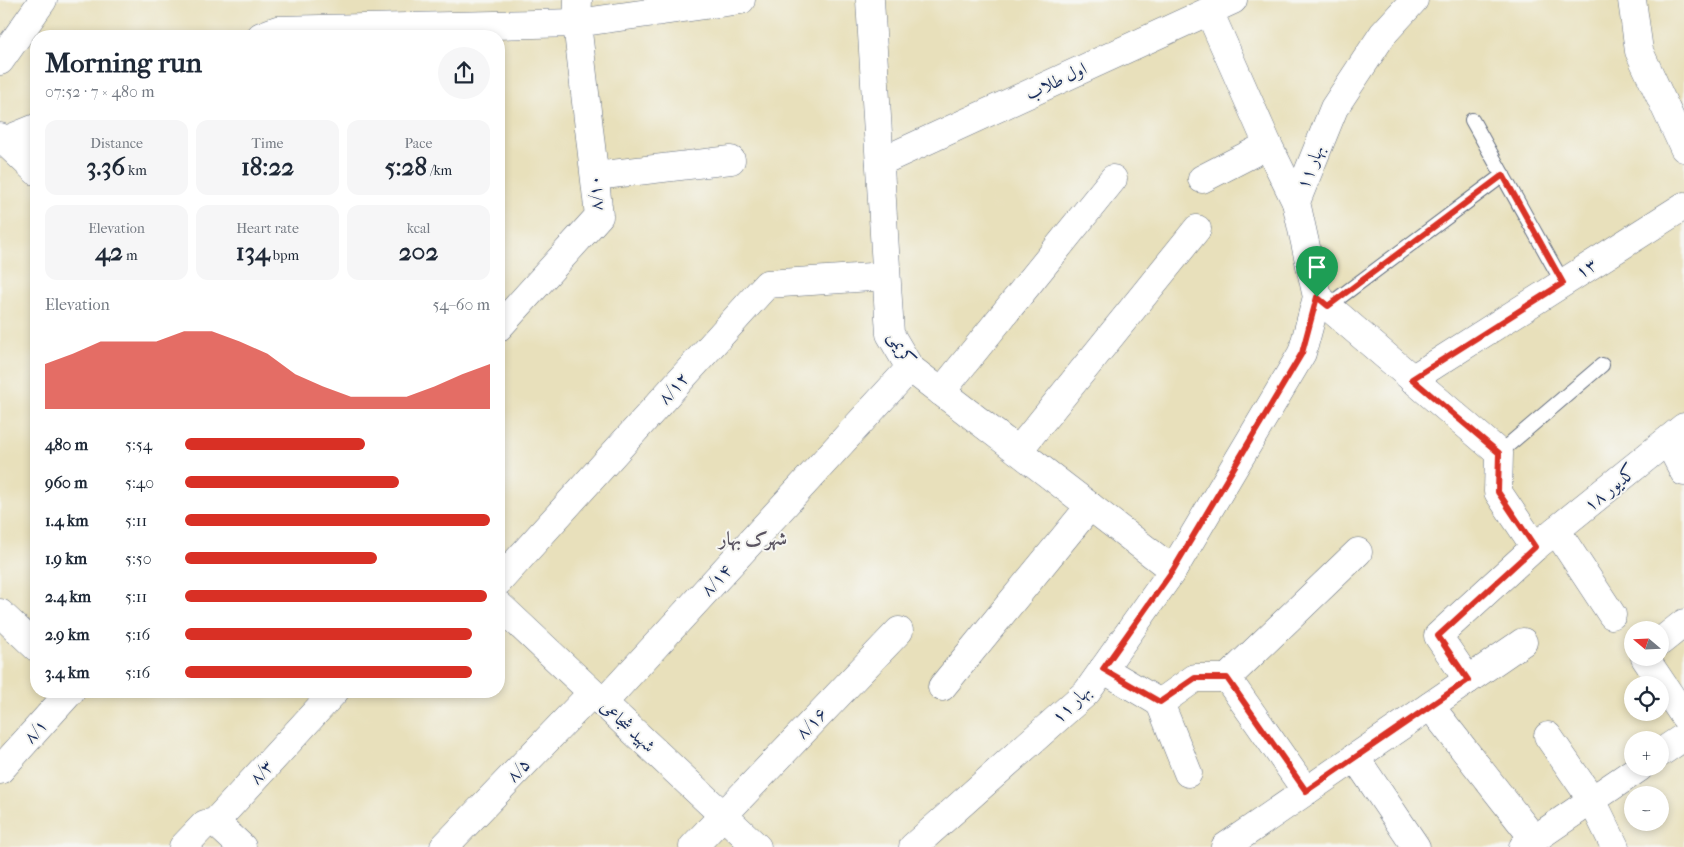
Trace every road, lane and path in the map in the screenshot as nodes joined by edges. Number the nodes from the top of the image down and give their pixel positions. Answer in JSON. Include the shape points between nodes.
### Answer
{"nodes":[{"id":1,"x":43,"y":0,"type":"edge"},
{"id":2,"x":741,"y":0,"type":"edge"},
{"id":3,"x":870,"y":0,"type":"edge"},
{"id":4,"x":1414,"y":0,"type":"edge"},
{"id":5,"x":1632,"y":0,"type":"edge"},
{"id":6,"x":1221,"y":6,"type":"edge"},
{"id":7,"x":578,"y":12,"type":"edge"},
{"id":8,"x":277,"y":30,"type":"edge"},
{"id":9,"x":0,"y":61,"type":"edge"},
{"id":10,"x":1676,"y":111,"type":"edge"},
{"id":11,"x":1472,"y":120,"type":"dead end"},
{"id":12,"x":30,"y":130,"type":"edge"},
{"id":13,"x":2,"y":139,"type":"edge"},
{"id":14,"x":1268,"y":145,"type":"junction"},
{"id":15,"x":1684,"y":148,"type":"edge"},
{"id":16,"x":731,"y":160,"type":"dead end"},
{"id":17,"x":880,"y":162,"type":"junction"},
{"id":18,"x":30,"y":165,"type":"edge"},
{"id":19,"x":1503,"y":175,"type":"junction"},
{"id":20,"x":594,"y":176,"type":"junction"},
{"id":21,"x":1113,"y":179,"type":"dead end"},
{"id":22,"x":1202,"y":179,"type":"dead end"},
{"id":23,"x":1296,"y":202,"type":"junction"},
{"id":24,"x":1684,"y":206,"type":"edge"},
{"id":25,"x":1197,"y":229,"type":"dead end"},
{"id":26,"x":886,"y":276,"type":"junction"},
{"id":27,"x":1563,"y":283,"type":"junction"},
{"id":28,"x":1323,"y":302,"type":"junction"},
{"id":29,"x":505,"y":320,"type":"edge"},
{"id":30,"x":1602,"y":365,"type":"dead end"},
{"id":31,"x":910,"y":368,"type":"junction"},
{"id":32,"x":1412,"y":379,"type":"junction"},
{"id":33,"x":941,"y":392,"type":"junction"},
{"id":34,"x":1676,"y":434,"type":"edge"},
{"id":35,"x":1018,"y":450,"type":"junction"},
{"id":36,"x":1499,"y":453,"type":"junction"},
{"id":37,"x":1684,"y":472,"type":"edge"},
{"id":38,"x":1090,"y":506,"type":"junction"},
{"id":39,"x":1556,"y":530,"type":"junction"},
{"id":40,"x":1535,"y":547,"type":"junction"},
{"id":41,"x":1358,"y":552,"type":"dead end"},
{"id":42,"x":1173,"y":570,"type":"junction"},
{"id":43,"x":505,"y":574,"type":"edge"},
{"id":44,"x":505,"y":611,"type":"edge"},
{"id":45,"x":0,"y":613,"type":"edge"},
{"id":46,"x":1612,"y":615,"type":"dead end"},
{"id":47,"x":1684,"y":623,"type":"edge"},
{"id":48,"x":899,"y":631,"type":"dead end"},
{"id":49,"x":1669,"y":635,"type":"edge"},
{"id":50,"x":30,"y":640,"type":"edge"},
{"id":51,"x":1523,"y":642,"type":"dead end"},
{"id":52,"x":1650,"y":666,"type":"edge"},
{"id":53,"x":1103,"y":669,"type":"junction"},
{"id":54,"x":1227,"y":678,"type":"junction"},
{"id":55,"x":1468,"y":680,"type":"junction"},
{"id":56,"x":942,"y":687,"type":"dead end"},
{"id":57,"x":65,"y":698,"type":"edge"},
{"id":58,"x":329,"y":698,"type":"edge"},
{"id":59,"x":597,"y":698,"type":"junction"},
{"id":60,"x":1160,"y":702,"type":"junction"},
{"id":61,"x":1430,"y":706,"type":"junction"},
{"id":62,"x":1684,"y":716,"type":"edge"},
{"id":63,"x":1548,"y":736,"type":"dead end"},
{"id":64,"x":1684,"y":737,"type":"edge"},
{"id":65,"x":1669,"y":747,"type":"edge"},
{"id":66,"x":1355,"y":757,"type":"junction"},
{"id":67,"x":0,"y":770,"type":"edge"},
{"id":68,"x":1188,"y":773,"type":"dead end"},
{"id":69,"x":1627,"y":776,"type":"edge"},
{"id":70,"x":1306,"y":791,"type":"junction"},
{"id":71,"x":1592,"y":800,"type":"junction"},
{"id":72,"x":723,"y":816,"type":"junction"},
{"id":73,"x":215,"y":822,"type":"junction"},
{"id":74,"x":1241,"y":842,"type":"edge"},
{"id":75,"x":1528,"y":843,"type":"edge"},
{"id":76,"x":183,"y":847,"type":"edge"},
{"id":77,"x":242,"y":847,"type":"edge"},
{"id":78,"x":444,"y":847,"type":"edge"},
{"id":79,"x":694,"y":847,"type":"edge"},
{"id":80,"x":756,"y":847,"type":"edge"},
{"id":81,"x":913,"y":847,"type":"edge"},
{"id":82,"x":1416,"y":847,"type":"edge"},
{"id":83,"x":1615,"y":847,"type":"edge"}],
"edges":[{"from":1,"to":9,"type":"street"},
{"from":2,"to":7,"type":"street"},
{"from":3,"to":17,"type":"street","name":"کریمی"},
{"from":4,"to":23,"type":"street","name":"بهار ۱۱","via":[[1383,34],[1334,108]]},
{"from":5,"to":10,"type":"street","via":[[1639,51]]},
{"from":6,"to":14,"type":"street"},
{"from":6,"to":17,"type":"street","name":"اول طلاب"},
{"from":7,"to":8,"type":"street"},
{"from":7,"to":20,"type":"street","name":"۸/۱۰"},
{"from":10,"to":15,"type":"street"},
{"from":11,"to":19,"type":"lane"},
{"from":12,"to":13,"type":"street"},
{"from":13,"to":18,"type":"street"},
{"from":14,"to":22,"type":"street"},
{"from":14,"to":23,"type":"street"},
{"from":16,"to":20,"type":"street"},
{"from":17,"to":26,"type":"street","name":"کریمی"},
{"from":19,"to":27,"type":"lane"},
{"from":19,"to":28,"type":"lane"},
{"from":20,"to":29,"type":"street","name":"۸/۱۰","via":[[599,216]]},
{"from":21,"to":33,"type":"street"},
{"from":23,"to":28,"type":"street","name":"بهار ۱۱"},
{"from":24,"to":27,"type":"street","name":"۱۳"},
{"from":25,"to":35,"type":"street"},
{"from":26,"to":31,"type":"street","name":"کریمی","via":[[890,334]]},
{"from":26,"to":43,"type":"street","name":"۸/۱۲","via":[[768,284]]},
{"from":27,"to":32,"type":"street","name":"۱۳"},
{"from":28,"to":32,"type":"street"},
{"from":28,"to":42,"type":"street","name":"بهار ۱۱","via":[[1302,353]]},
{"from":30,"to":36,"type":"lane"},
{"from":31,"to":33,"type":"street","name":"کریمی"},
{"from":31,"to":59,"type":"street","name":"۸/۱۴"},
{"from":32,"to":36,"type":"street"},
{"from":33,"to":35,"type":"street","name":"کریمی"},
{"from":34,"to":37,"type":"street"},
{"from":34,"to":39,"type":"street","name":"کدیور ۱۸"},
{"from":35,"to":38,"type":"street","name":"کریمی"},
{"from":36,"to":40,"type":"street","via":[[1498,492]]},
{"from":38,"to":42,"type":"street","name":"کریمی"},
{"from":38,"to":56,"type":"street"},
{"from":39,"to":40,"type":"street","name":"کدیور ۱۸"},
{"from":39,"to":46,"type":"street"},
{"from":40,"to":55,"type":"street","name":"کدیور ۱۸","via":[[1438,636]]},
{"from":41,"to":54,"type":"street"},
{"from":42,"to":53,"type":"street","name":"بهار ۱۱"},
{"from":44,"to":59,"type":"street","name":"شهید شجاعی"},
{"from":45,"to":50,"type":"street"},
{"from":47,"to":49,"type":"street"},
{"from":48,"to":72,"type":"street","name":"۸/۱۶"},
{"from":51,"to":55,"type":"street"},
{"from":52,"to":62,"type":"street"},
{"from":53,"to":60,"type":"street"},
{"from":53,"to":81,"type":"street","name":"بهار ۱۱","via":[[1087,692]]},
{"from":54,"to":60,"type":"street","via":[[1195,678]]},
{"from":54,"to":70,"type":"street"},
{"from":55,"to":61,"type":"street"},
{"from":57,"to":67,"type":"street","name":"۸/۱"},
{"from":58,"to":73,"type":"street","name":"۸/۳"},
{"from":59,"to":72,"type":"street","name":"شهید شجاعی"},
{"from":59,"to":78,"type":"street","name":"۸/۵"},
{"from":60,"to":68,"type":"street"},
{"from":61,"to":66,"type":"street"},
{"from":61,"to":75,"type":"street"},
{"from":63,"to":71,"type":"street"},
{"from":64,"to":65,"type":"street"},
{"from":66,"to":70,"type":"street"},
{"from":66,"to":82,"type":"street"},
{"from":69,"to":71,"type":"street"},
{"from":70,"to":74,"type":"street"},
{"from":71,"to":75,"type":"street"},
{"from":71,"to":83,"type":"street"},
{"from":72,"to":79,"type":"street","name":"۸/۱۶"},
{"from":72,"to":80,"type":"street","name":"شهید شجاعی"},
{"from":73,"to":76,"type":"street","name":"۸/۳","via":[[205,824]]},
{"from":73,"to":77,"type":"street"}]}
